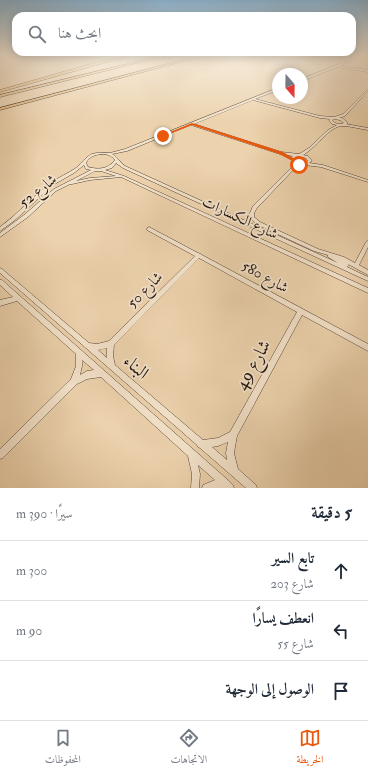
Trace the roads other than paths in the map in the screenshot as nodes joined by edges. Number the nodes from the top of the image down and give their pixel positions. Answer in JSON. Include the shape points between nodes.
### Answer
{"nodes":[{"id":1,"x":47,"y":79,"type":"edge"},
{"id":2,"x":61,"y":79,"type":"edge"},
{"id":3,"x":63,"y":79,"type":"edge"},
{"id":4,"x":102,"y":79,"type":"edge"},
{"id":5,"x":115,"y":79,"type":"edge"},
{"id":6,"x":368,"y":90,"type":"edge"},
{"id":7,"x":272,"y":91,"type":"edge"},
{"id":8,"x":0,"y":93,"type":"edge"},
{"id":9,"x":364,"y":94,"type":"junction"},
{"id":10,"x":368,"y":95,"type":"edge"},
{"id":11,"x":252,"y":99,"type":"junction"},
{"id":12,"x":0,"y":105,"type":"edge"},
{"id":13,"x":0,"y":109,"type":"edge"},
{"id":14,"x":344,"y":116,"type":"junction"},
{"id":15,"x":320,"y":117,"type":"junction"},
{"id":16,"x":334,"y":118,"type":"junction"},
{"id":17,"x":345,"y":121,"type":"junction"},
{"id":18,"x":330,"y":122,"type":"junction"},
{"id":19,"x":192,"y":124,"type":"junction"},
{"id":20,"x":341,"y":125,"type":"junction"},
{"id":21,"x":356,"y":126,"type":"junction"},
{"id":22,"x":331,"y":128,"type":"junction"},
{"id":23,"x":368,"y":129,"type":"edge"},
{"id":24,"x":126,"y":150,"type":"junction"},
{"id":25,"x":309,"y":151,"type":"junction"},
{"id":26,"x":281,"y":153,"type":"junction"},
{"id":27,"x":107,"y":154,"type":"junction"},
{"id":28,"x":299,"y":155,"type":"junction"},
{"id":29,"x":292,"y":159,"type":"junction"},
{"id":30,"x":310,"y":159,"type":"junction"},
{"id":31,"x":116,"y":160,"type":"junction"},
{"id":32,"x":84,"y":163,"type":"junction"},
{"id":33,"x":304,"y":164,"type":"junction"},
{"id":34,"x":322,"y":166,"type":"junction"},
{"id":35,"x":94,"y":170,"type":"junction"},
{"id":36,"x":101,"y":170,"type":"junction"},
{"id":37,"x":122,"y":177,"type":"junction"},
{"id":38,"x":368,"y":181,"type":"edge"},
{"id":39,"x":65,"y":184,"type":"junction"},
{"id":40,"x":0,"y":229,"type":"edge"},
{"id":41,"x":149,"y":229,"type":"dead end"},
{"id":42,"x":0,"y":235,"type":"edge"},
{"id":43,"x":368,"y":242,"type":"edge"},
{"id":44,"x":323,"y":252,"type":"junction"},
{"id":45,"x":199,"y":255,"type":"junction"},
{"id":46,"x":356,"y":266,"type":"junction"},
{"id":47,"x":0,"y":270,"type":"edge"},
{"id":48,"x":368,"y":273,"type":"edge"},
{"id":49,"x":361,"y":276,"type":"junction"},
{"id":50,"x":368,"y":279,"type":"edge"},
{"id":51,"x":0,"y":282,"type":"edge"},
{"id":52,"x":368,"y":291,"type":"edge"},
{"id":53,"x":18,"y":298,"type":"junction"},
{"id":54,"x":0,"y":303,"type":"edge"},
{"id":55,"x":301,"y":311,"type":"junction"},
{"id":56,"x":111,"y":344,"type":"junction"},
{"id":57,"x":88,"y":346,"type":"junction"},
{"id":58,"x":368,"y":348,"type":"edge"},
{"id":59,"x":79,"y":353,"type":"junction"},
{"id":60,"x":112,"y":367,"type":"junction"},
{"id":61,"x":101,"y":373,"type":"junction"},
{"id":62,"x":74,"y":381,"type":"junction"},
{"id":63,"x":233,"y":435,"type":"junction"},
{"id":64,"x":202,"y":444,"type":"junction"},
{"id":65,"x":192,"y":454,"type":"junction"},
{"id":66,"x":0,"y":455,"type":"edge"},
{"id":67,"x":235,"y":472,"type":"junction"},
{"id":68,"x":228,"y":486,"type":"edge"},
{"id":69,"x":195,"y":488,"type":"edge"},
{"id":70,"x":206,"y":488,"type":"edge"},
{"id":71,"x":253,"y":488,"type":"edge"}],
"edges":[{"from":1,"to":8,"type":"highway"},
{"from":2,"to":8,"type":"highway"},
{"from":3,"to":8,"type":"highway"},
{"from":4,"to":12,"type":"highway"},
{"from":5,"to":13,"type":"highway"},
{"from":6,"to":9,"type":"street"},
{"from":7,"to":11,"type":"street"},
{"from":9,"to":10,"type":"street"},
{"from":9,"to":14,"type":"street"},
{"from":11,"to":15,"type":"street"},
{"from":11,"to":19,"type":"street"},
{"from":14,"to":16,"type":"street"},
{"from":14,"to":17,"type":"street"},
{"from":15,"to":16,"type":"street"},
{"from":15,"to":18,"type":"street"},
{"from":16,"to":17,"type":"street"},
{"from":16,"to":18,"type":"street"},
{"from":17,"to":20,"type":"street"},
{"from":17,"to":21,"type":"street"},
{"from":18,"to":20,"type":"street"},
{"from":18,"to":22,"type":"street"},
{"from":19,"to":24,"type":"street"},
{"from":19,"to":26,"type":"street"},
{"from":20,"to":21,"type":"street"},
{"from":20,"to":22,"type":"street"},
{"from":21,"to":23,"type":"street"},
{"from":22,"to":25,"type":"street"},
{"from":24,"to":27,"type":"street"},
{"from":24,"to":31,"type":"street"},
{"from":25,"to":28,"type":"street"},
{"from":25,"to":30,"type":"street"},
{"from":26,"to":28,"type":"street"},
{"from":26,"to":29,"type":"street"},
{"from":27,"to":31,"type":"street","name":"شارع الكسارات"},
{"from":27,"to":32,"type":"street","via":[[91,156]]},
{"from":28,"to":29,"type":"street"},
{"from":28,"to":30,"type":"street"},
{"from":29,"to":33,"type":"street"},
{"from":30,"to":33,"type":"street"},
{"from":30,"to":34,"type":"street"},
{"from":31,"to":36,"type":"street","via":[[113,165]]},
{"from":31,"to":49,"type":"street","name":"شارع الكسارات","via":[[124,167]]},
{"from":32,"to":35,"type":"street","via":[[87,168]]},
{"from":32,"to":40,"type":"street","name":"شارع 52","via":[[52,184]]},
{"from":33,"to":34,"type":"street"},
{"from":33,"to":44,"type":"street","name":"شارع الكسارات","via":[[292,169],[255,207],[252,217],[263,226]]},
{"from":34,"to":38,"type":"street"},
{"from":35,"to":36,"type":"street","name":"شارع الكسارات"},
{"from":35,"to":39,"type":"street","name":"شارع 52"},
{"from":36,"to":37,"type":"street","name":"شارع الكسارات"},
{"from":37,"to":39,"type":"street"},
{"from":37,"to":52,"type":"street","name":"شارع الكسارات"},
{"from":39,"to":42,"type":"street","name":"شارع 52"},
{"from":41,"to":45,"type":"street","name":"شارع 580"},
{"from":43,"to":46,"type":"street"},
{"from":44,"to":46,"type":"street","name":"شارع الكسارات"},
{"from":44,"to":49,"type":"street"},
{"from":45,"to":55,"type":"street","name":"شارع 580"},
{"from":45,"to":56,"type":"street","name":"شارع 50"},
{"from":46,"to":48,"type":"street","name":"شارع الكسارات"},
{"from":47,"to":57,"type":"street","name":"البناء"},
{"from":49,"to":50,"type":"street","name":"شارع الكسارات"},
{"from":51,"to":53,"type":"street","name":"البناء"},
{"from":53,"to":54,"type":"street"},
{"from":53,"to":59,"type":"street","name":"البناء"},
{"from":55,"to":58,"type":"street","name":"شارع 580"},
{"from":55,"to":63,"type":"street","name":"شارع 49"},
{"from":56,"to":57,"type":"street"},
{"from":56,"to":60,"type":"street"},
{"from":57,"to":60,"type":"street","name":"البناء"},
{"from":59,"to":61,"type":"street","name":"البناء"},
{"from":59,"to":62,"type":"street","via":[[79,366]]},
{"from":60,"to":64,"type":"street","name":"البناء"},
{"from":61,"to":62,"type":"street","via":[[87,375]]},
{"from":61,"to":65,"type":"street","name":"البناء"},
{"from":62,"to":66,"type":"street"},
{"from":63,"to":64,"type":"street","via":[[218,442]]},
{"from":63,"to":67,"type":"street","name":"شارع 49","via":[[230,453]]},
{"from":64,"to":67,"type":"street","name":"البناء"},
{"from":65,"to":68,"type":"street","name":"البناء"},
{"from":65,"to":69,"type":"street","via":[[196,474]]},
{"from":67,"to":71,"type":"street","name":"البناء"},
{"from":68,"to":70,"type":"street","via":[[217,484]]}]}
